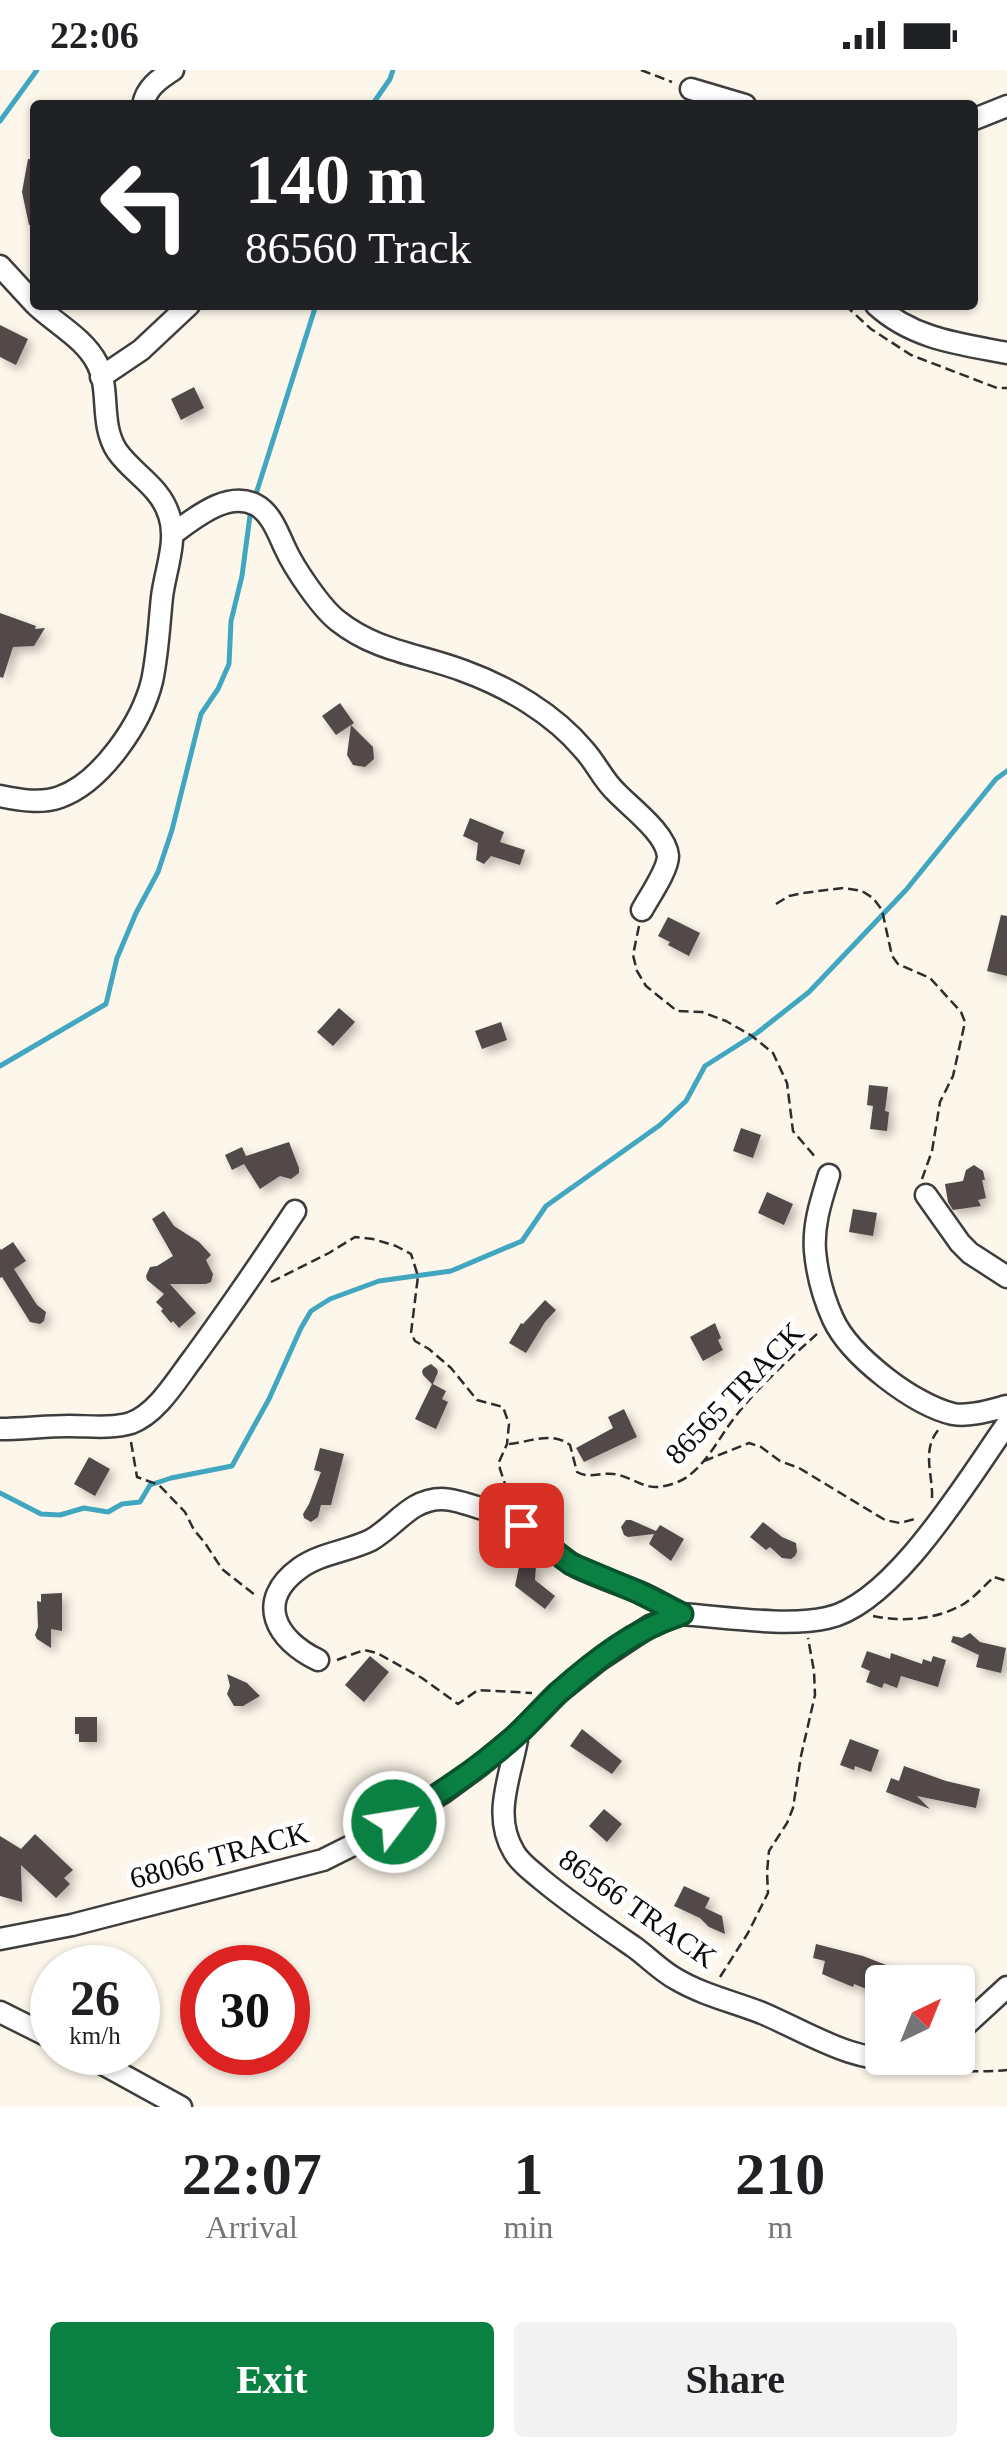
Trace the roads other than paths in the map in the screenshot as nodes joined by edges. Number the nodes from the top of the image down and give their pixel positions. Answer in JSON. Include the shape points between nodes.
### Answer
{"nodes":[{"id":1,"x":173,"y":70,"type":"edge"},
{"id":2,"x":690,"y":89,"type":"road end"},
{"id":3,"x":144,"y":100,"type":"edge"},
{"id":4,"x":728,"y":100,"type":"edge"},
{"id":5,"x":1007,"y":106,"type":"edge"},
{"id":6,"x":978,"y":118,"type":"edge"},
{"id":7,"x":0,"y":266,"type":"edge"},
{"id":8,"x":30,"y":298,"type":"edge"},
{"id":9,"x":43,"y":310,"type":"edge"},
{"id":10,"x":185,"y":310,"type":"edge"},
{"id":11,"x":883,"y":310,"type":"edge"},
{"id":12,"x":1007,"y":353,"type":"edge"},
{"id":13,"x":102,"y":378,"type":"junction"},
{"id":14,"x":174,"y":533,"type":"junction"},
{"id":15,"x":0,"y":796,"type":"edge"},
{"id":16,"x":642,"y":910,"type":"road end"},
{"id":17,"x":829,"y":1175,"type":"road end"},
{"id":18,"x":926,"y":1194,"type":"road end"},
{"id":19,"x":295,"y":1211,"type":"dead end"},
{"id":20,"x":1007,"y":1277,"type":"edge"},
{"id":21,"x":1007,"y":1406,"type":"edge"},
{"id":22,"x":1007,"y":1424,"type":"edge"},
{"id":23,"x":0,"y":1429,"type":"edge"},
{"id":24,"x":999,"y":1450,"type":"edge"},
{"id":25,"x":682,"y":1614,"type":"junction"},
{"id":26,"x":318,"y":1660,"type":"road end"},
{"id":27,"x":518,"y":1734,"type":"junction"},
{"id":28,"x":0,"y":1939,"type":"edge"},
{"id":29,"x":1007,"y":1986,"type":"edge"},
{"id":30,"x":0,"y":2012,"type":"edge"},
{"id":31,"x":975,"y":2016,"type":"edge"},
{"id":32,"x":30,"y":2027,"type":"edge"},
{"id":33,"x":865,"y":2055,"type":"edge"},
{"id":34,"x":127,"y":2075,"type":"edge"},
{"id":35,"x":181,"y":2107,"type":"edge"}],
"edges":[{"from":1,"to":3,"type":"street"},
{"from":2,"to":4,"type":"street"},
{"from":5,"to":6,"type":"street"},
{"from":7,"to":8,"type":"street"},
{"from":9,"to":13,"type":"street","via":[[88,351]]},
{"from":10,"to":13,"type":"street"},
{"from":11,"to":12,"type":"street","via":[[929,338]]},
{"from":13,"to":14,"type":"street","via":[[110,439],[156,490]]},
{"from":14,"to":15,"type":"street","via":[[151,685],[129,732],[94,775],[68,793],[34,801]]},
{"from":14,"to":16,"type":"street","via":[[222,504],[257,505],[334,618],[370,642],[500,687],[554,721],[664,846],[668,860]]},
{"from":17,"to":21,"type":"street","via":[[815,1250],[843,1335],[894,1385],[953,1414]]},
{"from":18,"to":20,"type":"street","via":[[960,1243]]},
{"from":19,"to":23,"type":"street","via":[[151,1410],[128,1424]]},
{"from":22,"to":24,"type":"street","name":"68066 TRACK"},
{"from":24,"to":25,"type":"street","name":"68066 TRACK","via":[[920,1546],[851,1610],[804,1622]]},
{"from":25,"to":26,"type":"street","via":[[571,1564],[521,1525],[444,1499],[420,1503],[381,1534],[300,1568],[280,1590],[272,1608],[275,1621]]},
{"from":25,"to":27,"type":"street","name":"68066 TRACK","via":[[650,1626],[599,1660]]},
{"from":27,"to":28,"type":"street","name":"68066 TRACK","via":[[444,1792],[322,1860]]},
{"from":27,"to":33,"type":"street","name":"86566 TRACK","via":[[502,1807],[515,1854],[575,1907],[676,1979]]},
{"from":29,"to":31,"type":"street"},
{"from":30,"to":32,"type":"street"},
{"from":34,"to":35,"type":"street"}]}
